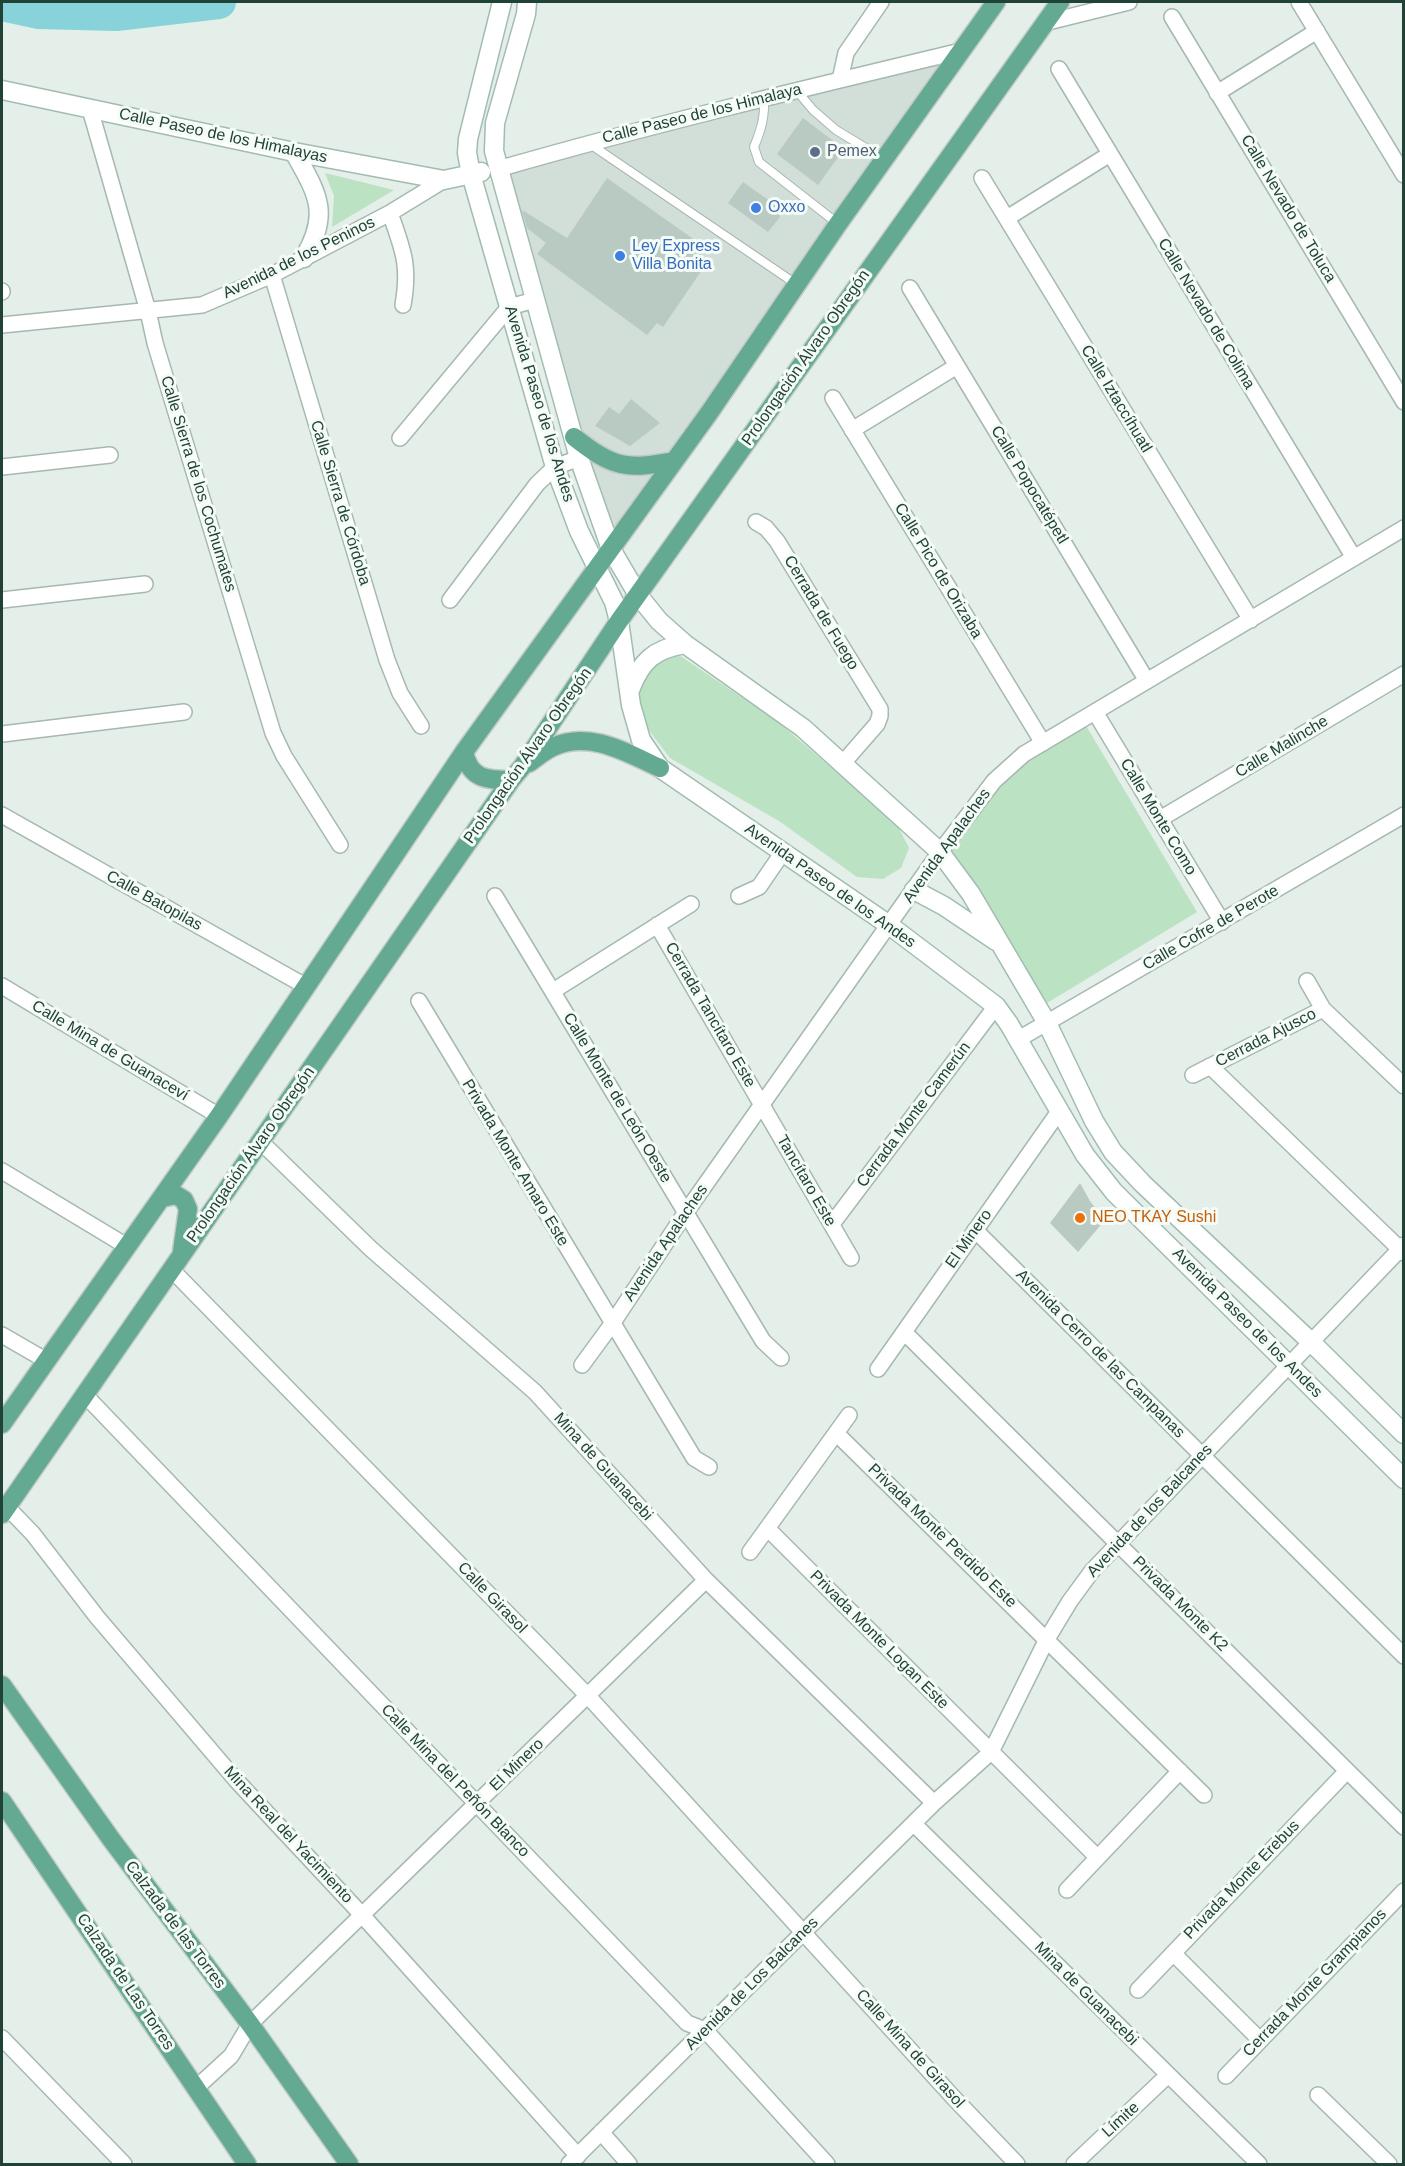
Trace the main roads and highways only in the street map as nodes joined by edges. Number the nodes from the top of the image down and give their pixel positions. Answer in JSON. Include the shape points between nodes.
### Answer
{"nodes":[{"id":1,"x":996,"y":2,"type":"edge"},
{"id":2,"x":1060,"y":2,"type":"edge"},
{"id":3,"x":574,"y":437,"type":"road end"},
{"id":4,"x":674,"y":461,"type":"junction"},
{"id":5,"x":464,"y":752,"type":"junction"},
{"id":6,"x":660,"y":768,"type":"road end"},
{"id":7,"x":516,"y":774,"type":"junction"},
{"id":8,"x":162,"y":1198,"type":"junction"},
{"id":9,"x":177,"y":1262,"type":"junction"},
{"id":10,"x":2,"y":1424,"type":"edge"},
{"id":11,"x":4,"y":1511,"type":"edge"},
{"id":12,"x":2,"y":1685,"type":"edge"},
{"id":13,"x":2,"y":1801,"type":"edge"},
{"id":14,"x":247,"y":2164,"type":"edge"},
{"id":15,"x":349,"y":2164,"type":"edge"}],
"edges":[{"from":1,"to":4,"type":"main road"},
{"from":2,"to":7,"type":"main road","name":"Prolongación Álvaro Obregón","via":[[619,621]]},
{"from":3,"to":4,"type":"main road","via":[[612,462],[643,466]]},
{"from":4,"to":5,"type":"main road"},
{"from":5,"to":7,"type":"main road","via":[[470,767],[484,778]]},
{"from":5,"to":8,"type":"main road"},
{"from":6,"to":7,"type":"main road","via":[[609,745],[583,741],[551,748]]},
{"from":7,"to":9,"type":"main road","name":"Prolongación Álvaro Obregón"},
{"from":8,"to":9,"type":"main road","via":[[176,1195],[188,1209]]},
{"from":8,"to":10,"type":"main road"},
{"from":9,"to":11,"type":"main road","name":"Prolongación Álvaro Obregón"},
{"from":12,"to":15,"type":"main road","name":"Calzada de las Torres"},
{"from":13,"to":14,"type":"main road","name":"Calzada de Las Torres"}]}
